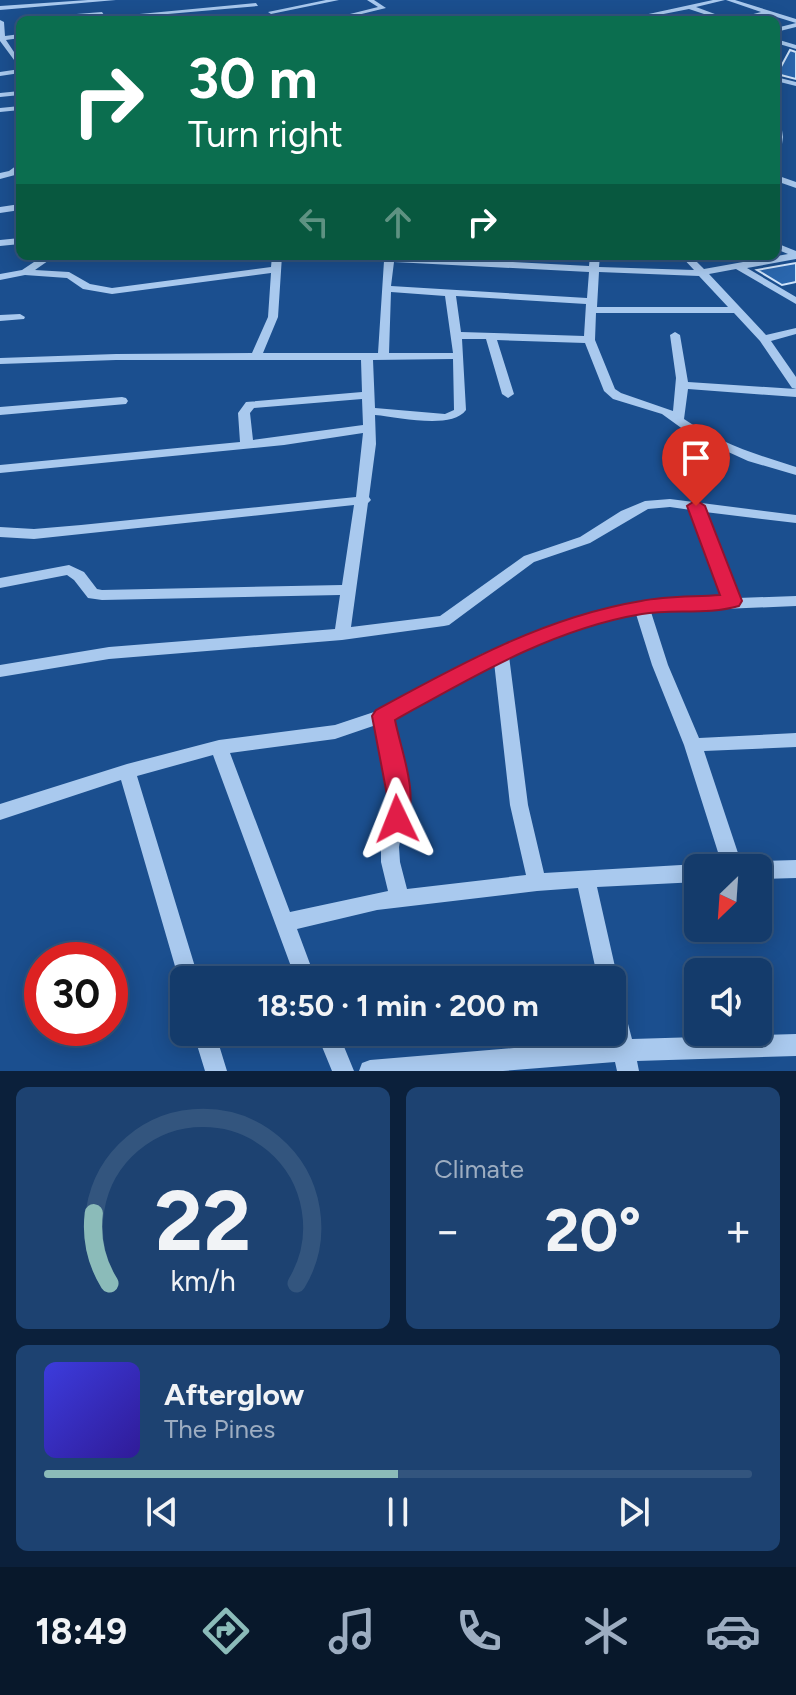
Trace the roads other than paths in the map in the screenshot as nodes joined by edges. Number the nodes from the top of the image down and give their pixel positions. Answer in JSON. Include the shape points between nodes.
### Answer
{"nodes":[{"id":1,"x":113,"y":0,"type":"edge"},
{"id":2,"x":245,"y":0,"type":"edge"},
{"id":3,"x":307,"y":0,"type":"edge"},
{"id":4,"x":336,"y":0,"type":"edge"},
{"id":5,"x":370,"y":0,"type":"edge"},
{"id":6,"x":722,"y":0,"type":"edge"},
{"id":7,"x":729,"y":0,"type":"edge"},
{"id":8,"x":61,"y":2,"type":"edge"},
{"id":9,"x":74,"y":4,"type":"junction"},
{"id":10,"x":316,"y":4,"type":"junction"},
{"id":11,"x":256,"y":5,"type":"junction"},
{"id":12,"x":688,"y":7,"type":"junction"},
{"id":13,"x":0,"y":8,"type":"edge"},
{"id":14,"x":271,"y":12,"type":"junction"},
{"id":15,"x":768,"y":12,"type":"junction"},
{"id":16,"x":102,"y":14,"type":"junction"},
{"id":17,"x":77,"y":16,"type":"edge"},
{"id":18,"x":107,"y":16,"type":"edge"},
{"id":19,"x":144,"y":16,"type":"edge"},
{"id":20,"x":275,"y":16,"type":"edge"},
{"id":21,"x":348,"y":16,"type":"edge"},
{"id":22,"x":644,"y":16,"type":"edge"},
{"id":23,"x":718,"y":16,"type":"edge"},
{"id":24,"x":750,"y":16,"type":"edge"},
{"id":25,"x":778,"y":16,"type":"edge"},
{"id":26,"x":10,"y":21,"type":"dead end"},
{"id":27,"x":0,"y":22,"type":"edge"},
{"id":28,"x":1,"y":38,"type":"edge"},
{"id":29,"x":14,"y":54,"type":"edge"},
{"id":30,"x":0,"y":55,"type":"edge"},
{"id":31,"x":44,"y":260,"type":"edge"},
{"id":32,"x":277,"y":260,"type":"edge"},
{"id":33,"x":390,"y":260,"type":"edge"},
{"id":34,"x":492,"y":260,"type":"edge"},
{"id":35,"x":689,"y":260,"type":"edge"},
{"id":36,"x":769,"y":260,"type":"edge"},
{"id":37,"x":594,"y":263,"type":"edge"},
{"id":38,"x":737,"y":266,"type":"junction"},
{"id":39,"x":276,"y":269,"type":"junction"},
{"id":40,"x":25,"y":272,"type":"junction"},
{"id":41,"x":698,"y":273,"type":"junction"},
{"id":42,"x":0,"y":277,"type":"edge"},
{"id":43,"x":386,"y":289,"type":"junction"},
{"id":44,"x":450,"y":293,"type":"junction"},
{"id":45,"x":796,"y":301,"type":"edge"},
{"id":46,"x":590,"y":305,"type":"junction"},
{"id":47,"x":734,"y":310,"type":"junction"},
{"id":48,"x":20,"y":317,"type":"dead end"},
{"id":49,"x":0,"y":318,"type":"edge"},
{"id":50,"x":796,"y":331,"type":"edge"},
{"id":51,"x":456,"y":335,"type":"junction"},
{"id":52,"x":675,"y":335,"type":"dead end"},
{"id":53,"x":490,"y":336,"type":"junction"},
{"id":54,"x":764,"y":339,"type":"junction"},
{"id":55,"x":589,"y":340,"type":"junction"},
{"id":56,"x":383,"y":356,"type":"junction"},
{"id":57,"x":459,"y":356,"type":"junction"},
{"id":58,"x":256,"y":357,"type":"junction"},
{"id":59,"x":367,"y":357,"type":"junction"},
{"id":60,"x":0,"y":361,"type":"edge"},
{"id":61,"x":684,"y":385,"type":"junction"},
{"id":62,"x":796,"y":386,"type":"edge"},
{"id":63,"x":796,"y":393,"type":"edge"},
{"id":64,"x":508,"y":394,"type":"dead end"},
{"id":65,"x":368,"y":395,"type":"junction"},
{"id":66,"x":122,"y":401,"type":"dead end"},
{"id":67,"x":0,"y":411,"type":"edge"},
{"id":68,"x":369,"y":411,"type":"junction"},
{"id":69,"x":678,"y":420,"type":"junction"},
{"id":70,"x":370,"y":428,"type":"junction"},
{"id":71,"x":247,"y":445,"type":"junction"},
{"id":72,"x":0,"y":469,"type":"edge"},
{"id":73,"x":796,"y":471,"type":"edge"},
{"id":74,"x":364,"y":500,"type":"junction"},
{"id":75,"x":696,"y":506,"type":"junction"},
{"id":76,"x":792,"y":519,"type":"edge"},
{"id":77,"x":0,"y":532,"type":"edge"},
{"id":78,"x":796,"y":535,"type":"edge"},
{"id":79,"x":0,"y":583,"type":"edge"},
{"id":80,"x":348,"y":590,"type":"junction"},
{"id":81,"x":732,"y":601,"type":"junction"},
{"id":82,"x":796,"y":601,"type":"edge"},
{"id":83,"x":642,"y":607,"type":"junction"},
{"id":84,"x":342,"y":634,"type":"junction"},
{"id":85,"x":501,"y":653,"type":"junction"},
{"id":86,"x":0,"y":671,"type":"edge"},
{"id":87,"x":383,"y":716,"type":"junction"},
{"id":88,"x":796,"y":740,"type":"edge"},
{"id":89,"x":693,"y":745,"type":"junction"},
{"id":90,"x":219,"y":747,"type":"junction"},
{"id":91,"x":127,"y":771,"type":"junction"},
{"id":92,"x":0,"y":812,"type":"edge"},
{"id":93,"x":728,"y":854,"type":"edge"},
{"id":94,"x":772,"y":870,"type":"edge"},
{"id":95,"x":796,"y":870,"type":"edge"},
{"id":96,"x":684,"y":874,"type":"edge"},
{"id":97,"x":585,"y":878,"type":"junction"},
{"id":98,"x":537,"y":882,"type":"junction"},
{"id":99,"x":400,"y":899,"type":"junction"},
{"id":100,"x":283,"y":923,"type":"junction"},
{"id":101,"x":185,"y":966,"type":"edge"},
{"id":102,"x":300,"y":966,"type":"edge"},
{"id":103,"x":605,"y":966,"type":"edge"},
{"id":104,"x":796,"y":1045,"type":"edge"},
{"id":105,"x":208,"y":1046,"type":"edge"},
{"id":106,"x":333,"y":1046,"type":"edge"},
{"id":107,"x":626,"y":1061,"type":"edge"},
{"id":108,"x":216,"y":1071,"type":"edge"},
{"id":109,"x":343,"y":1071,"type":"edge"},
{"id":110,"x":370,"y":1071,"type":"edge"}],
"edges":[{"from":1,"to":9,"type":"street"},
{"from":2,"to":11,"type":"street"},
{"from":3,"to":10,"type":"street"},
{"from":4,"to":10,"type":"street"},
{"from":5,"to":21,"type":"street","via":[[383,8]]},
{"from":6,"to":12,"type":"street"},
{"from":7,"to":15,"type":"street"},
{"from":8,"to":9,"type":"street"},
{"from":8,"to":13,"type":"street"},
{"from":9,"to":16,"type":"street"},
{"from":10,"to":14,"type":"street"},
{"from":11,"to":14,"type":"street"},
{"from":11,"to":19,"type":"street"},
{"from":12,"to":22,"type":"street"},
{"from":12,"to":23,"type":"street"},
{"from":14,"to":20,"type":"street"},
{"from":15,"to":24,"type":"street"},
{"from":15,"to":25,"type":"street"},
{"from":16,"to":17,"type":"street"},
{"from":16,"to":18,"type":"street"},
{"from":26,"to":27,"type":"street"},
{"from":27,"to":28,"type":"street"},
{"from":28,"to":29,"type":"street"},
{"from":29,"to":30,"type":"street"},
{"from":31,"to":40,"type":"street"},
{"from":32,"to":39,"type":"street"},
{"from":33,"to":43,"type":"street"},
{"from":34,"to":37,"type":"street"},
{"from":35,"to":41,"type":"street"},
{"from":36,"to":38,"type":"street"},
{"from":37,"to":41,"type":"street"},
{"from":37,"to":46,"type":"street"},
{"from":38,"to":41,"type":"street"},
{"from":38,"to":45,"type":"street"},
{"from":39,"to":40,"type":"street","via":[[112,291],[87,287],[69,275]]},
{"from":39,"to":58,"type":"street","via":[[272,323]]},
{"from":40,"to":42,"type":"street"},
{"from":41,"to":47,"type":"street"},
{"from":43,"to":44,"type":"street"},
{"from":43,"to":56,"type":"street"},
{"from":44,"to":46,"type":"street"},
{"from":44,"to":51,"type":"street"},
{"from":46,"to":47,"type":"street"},
{"from":46,"to":55,"type":"street"},
{"from":47,"to":54,"type":"street"},
{"from":48,"to":49,"type":"street"},
{"from":50,"to":54,"type":"street"},
{"from":51,"to":53,"type":"street"},
{"from":51,"to":57,"type":"street"},
{"from":52,"to":61,"type":"street"},
{"from":53,"to":55,"type":"street"},
{"from":53,"to":64,"type":"street"},
{"from":54,"to":62,"type":"street"},
{"from":55,"to":69,"type":"street","via":[[613,394]]},
{"from":56,"to":57,"type":"street"},
{"from":56,"to":59,"type":"street"},
{"from":57,"to":68,"type":"street","via":[[462,400],[456,415],[431,418]]},
{"from":58,"to":59,"type":"street"},
{"from":58,"to":60,"type":"street"},
{"from":59,"to":65,"type":"street"},
{"from":61,"to":63,"type":"street"},
{"from":61,"to":69,"type":"street"},
{"from":65,"to":68,"type":"street"},
{"from":65,"to":71,"type":"street","via":[[250,405],[244,413]]},
{"from":66,"to":67,"type":"street"},
{"from":68,"to":70,"type":"street"},
{"from":69,"to":73,"type":"street","via":[[753,458]]},
{"from":70,"to":71,"type":"street"},
{"from":70,"to":74,"type":"street"},
{"from":71,"to":72,"type":"street"},
{"from":74,"to":77,"type":"street","via":[[50,533]]},
{"from":74,"to":80,"type":"street"},
{"from":75,"to":76,"type":"street"},
{"from":75,"to":81,"type":"street"},
{"from":75,"to":84,"type":"street","via":[[645,505],[585,540],[529,559],[444,621]]},
{"from":76,"to":78,"type":"street"},
{"from":79,"to":80,"type":"street","via":[[69,570],[93,594],[102,595]]},
{"from":80,"to":84,"type":"street"},
{"from":81,"to":82,"type":"street"},
{"from":81,"to":83,"type":"street"},
{"from":83,"to":85,"type":"street","via":[[578,623]]},
{"from":83,"to":89,"type":"street"},
{"from":84,"to":86,"type":"street","via":[[109,653]]},
{"from":85,"to":87,"type":"street"},
{"from":85,"to":98,"type":"street","via":[[519,805]]},
{"from":87,"to":90,"type":"street","via":[[335,732]]},
{"from":87,"to":99,"type":"street","via":[[399,795],[390,843]]},
{"from":88,"to":89,"type":"street"},
{"from":89,"to":93,"type":"street"},
{"from":90,"to":91,"type":"street"},
{"from":90,"to":100,"type":"street"},
{"from":91,"to":92,"type":"street"},
{"from":91,"to":101,"type":"street"},
{"from":94,"to":95,"type":"street"},
{"from":96,"to":97,"type":"street"},
{"from":97,"to":98,"type":"street"},
{"from":97,"to":103,"type":"street"},
{"from":98,"to":99,"type":"street"},
{"from":99,"to":100,"type":"street"},
{"from":100,"to":102,"type":"street"},
{"from":104,"to":107,"type":"street"},
{"from":105,"to":108,"type":"street"},
{"from":106,"to":109,"type":"street"},
{"from":107,"to":110,"type":"street"}]}
